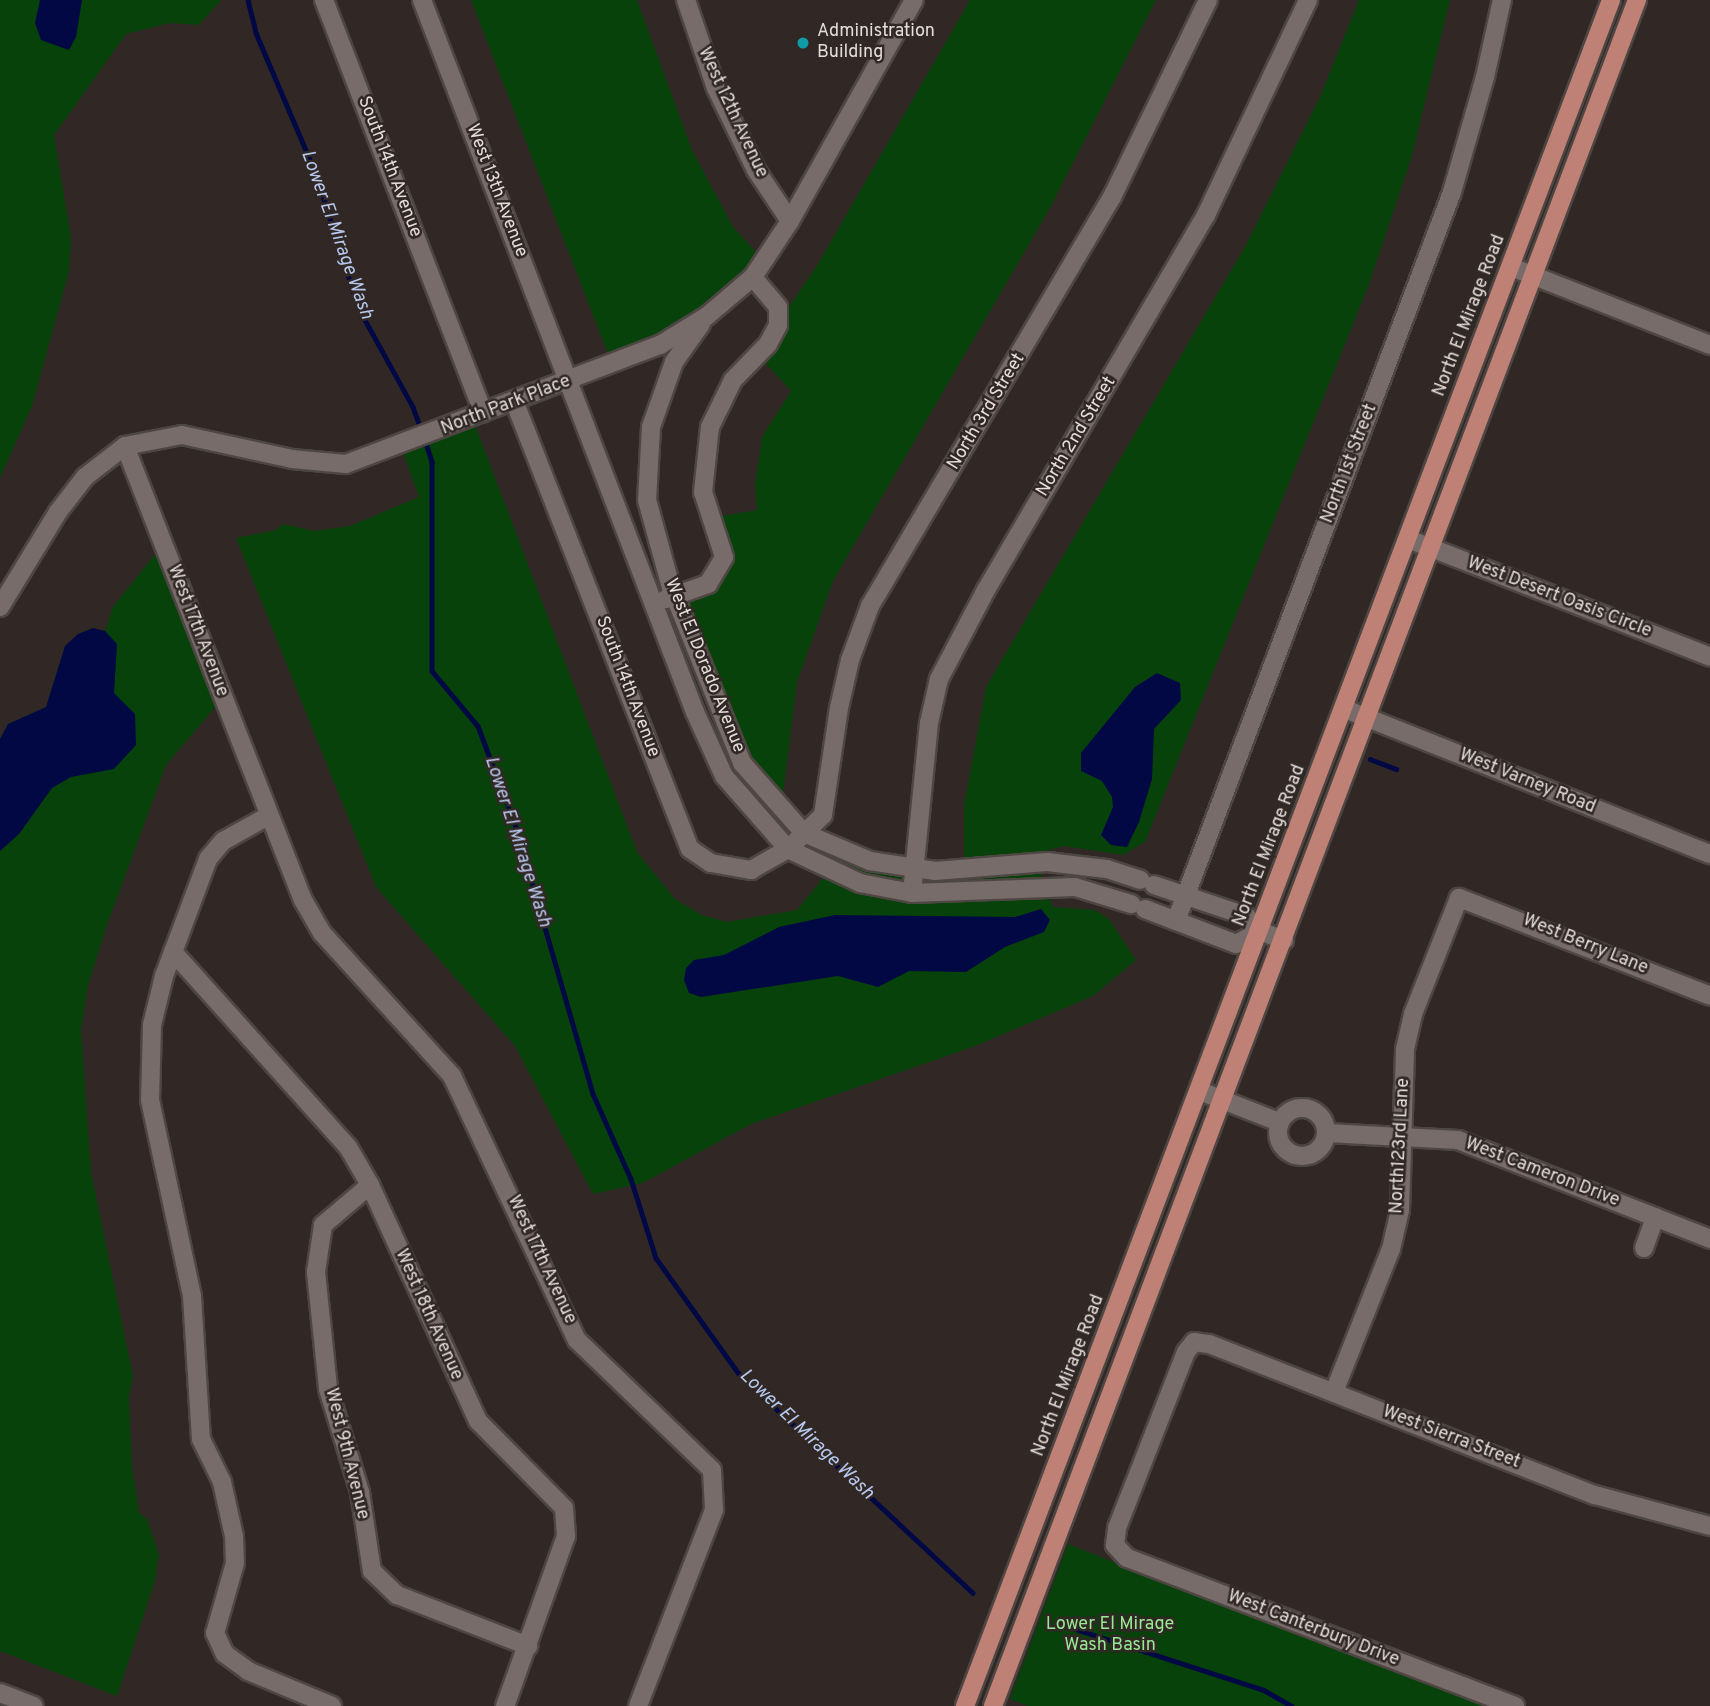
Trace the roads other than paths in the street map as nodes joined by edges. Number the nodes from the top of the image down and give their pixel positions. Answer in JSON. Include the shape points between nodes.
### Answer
{"nodes":[{"id":1,"x":324,"y":0,"type":"edge"},
{"id":2,"x":422,"y":0,"type":"edge"},
{"id":3,"x":686,"y":0,"type":"edge"},
{"id":4,"x":914,"y":0,"type":"edge"},
{"id":5,"x":1208,"y":0,"type":"edge"},
{"id":6,"x":1308,"y":0,"type":"edge"},
{"id":7,"x":1502,"y":0,"type":"edge"},
{"id":8,"x":1611,"y":0,"type":"edge"},
{"id":9,"x":1637,"y":0,"type":"edge"},
{"id":10,"x":790,"y":221,"type":"junction"},
{"id":11,"x":1511,"y":267,"type":"junction"},
{"id":12,"x":1533,"y":276,"type":"junction"},
{"id":13,"x":753,"y":277,"type":"junction"},
{"id":14,"x":708,"y":316,"type":"junction"},
{"id":15,"x":1710,"y":345,"type":"edge"},
{"id":16,"x":571,"y":381,"type":"junction"},
{"id":17,"x":515,"y":403,"type":"junction"},
{"id":18,"x":483,"y":412,"type":"junction"},
{"id":19,"x":125,"y":446,"type":"junction"},
{"id":20,"x":1408,"y":539,"type":"junction"},
{"id":21,"x":1431,"y":548,"type":"junction"},
{"id":22,"x":675,"y":595,"type":"junction"},
{"id":23,"x":656,"y":605,"type":"junction"},
{"id":24,"x":0,"y":607,"type":"edge"},
{"id":25,"x":1710,"y":657,"type":"edge"},
{"id":26,"x":1345,"y":709,"type":"junction"},
{"id":27,"x":1368,"y":718,"type":"junction"},
{"id":28,"x":268,"y":816,"type":"junction"},
{"id":29,"x":804,"y":833,"type":"junction"},
{"id":30,"x":788,"y":849,"type":"junction"},
{"id":31,"x":1710,"y":854,"type":"edge"},
{"id":32,"x":914,"y":870,"type":"junction"},
{"id":33,"x":912,"y":893,"type":"junction"},
{"id":34,"x":1187,"y":894,"type":"junction"},
{"id":35,"x":1459,"y":898,"type":"joint"},
{"id":36,"x":1175,"y":921,"type":"junction"},
{"id":37,"x":1260,"y":931,"type":"junction"},
{"id":38,"x":1284,"y":940,"type":"junction"},
{"id":39,"x":173,"y":952,"type":"junction"},
{"id":40,"x":1710,"y":996,"type":"edge"},
{"id":41,"x":1200,"y":1091,"type":"junction"},
{"id":42,"x":1223,"y":1100,"type":"junction"},
{"id":43,"x":1279,"y":1122,"type":"junction"},
{"id":44,"x":1326,"y":1133,"type":"junction"},
{"id":45,"x":1401,"y":1135,"type":"junction"},
{"id":46,"x":370,"y":1185,"type":"junction"},
{"id":47,"x":1655,"y":1217,"type":"junction"},
{"id":48,"x":1710,"y":1239,"type":"edge"},
{"id":49,"x":1644,"y":1248,"type":"dead end"},
{"id":50,"x":1334,"y":1392,"type":"junction"},
{"id":51,"x":1710,"y":1526,"type":"edge"},
{"id":52,"x":1115,"y":1545,"type":"joint"},
{"id":53,"x":528,"y":1646,"type":"junction"},
{"id":54,"x":0,"y":1693,"type":"edge"},
{"id":55,"x":34,"y":1706,"type":"edge"},
{"id":56,"x":332,"y":1706,"type":"edge"},
{"id":57,"x":505,"y":1706,"type":"edge"},
{"id":58,"x":638,"y":1706,"type":"edge"},
{"id":59,"x":965,"y":1706,"type":"edge"},
{"id":60,"x":993,"y":1706,"type":"edge"},
{"id":61,"x":1515,"y":1706,"type":"edge"}],
"edges":[{"from":1,"to":18,"type":"street","name":"South 14th Avenue"},
{"from":2,"to":16,"type":"street","name":"West 13th Avenue"},
{"from":3,"to":10,"type":"street","name":"West 12th Avenue","via":[[716,88],[756,170]]},
{"from":4,"to":10,"type":"street","name":"North Park Place"},
{"from":5,"to":29,"type":"street","name":"North 3rd Street","via":[[1112,197],[870,606],[844,684],[823,815]]},
{"from":6,"to":32,"type":"street","name":"North 2nd Street","via":[[1206,215],[948,660],[929,723]]},
{"from":7,"to":34,"type":"street","name":"North 1st Street","via":[[1486,77],[1452,192]]},
{"from":8,"to":11,"type":"main road","name":"North El Mirage Road"},
{"from":9,"to":12,"type":"main road"},
{"from":10,"to":13,"type":"street","name":"North Park Place"},
{"from":11,"to":12,"type":"street"},
{"from":11,"to":20,"type":"main road","name":"North El Mirage Road"},
{"from":12,"to":15,"type":"street"},
{"from":12,"to":21,"type":"main road"},
{"from":13,"to":14,"type":"street","name":"North Park Place"},
{"from":13,"to":22,"type":"street","via":[[778,307],[778,325],[768,344],[733,380],[710,427],[704,492],[724,557],[708,584]]},
{"from":14,"to":16,"type":"street","name":"North Park Place","via":[[665,343]]},
{"from":14,"to":22,"type":"street","name":"West El Dorado Avenue","via":[[674,362],[648,438],[647,500]]},
{"from":16,"to":17,"type":"street","name":"North Park Place"},
{"from":16,"to":23,"type":"street","name":"West El Dorado Avenue"},
{"from":17,"to":18,"type":"street","name":"North Park Place"},
{"from":17,"to":30,"type":"street","name":"South 14th Avenue","via":[[690,849],[711,863],[751,870]]},
{"from":18,"to":19,"type":"street","name":"North Park Place","via":[[346,464],[323,464],[182,435]]},
{"from":19,"to":24,"type":"street","name":"North Park Place","via":[[85,477],[71,495]]},
{"from":19,"to":28,"type":"street","name":"West 17th Avenue"},
{"from":20,"to":21,"type":"street","name":"West Desert Oasis Circle"},
{"from":20,"to":26,"type":"main road","name":"North El Mirage Road"},
{"from":21,"to":25,"type":"street","name":"West Desert Oasis Circle"},
{"from":21,"to":27,"type":"main road"},
{"from":22,"to":23,"type":"street"},
{"from":22,"to":29,"type":"street","name":"West El Dorado Avenue","via":[[742,763]]},
{"from":23,"to":30,"type":"street","name":"West El Dorado Avenue","via":[[724,776]]},
{"from":26,"to":27,"type":"street","name":"West Varney Road"},
{"from":26,"to":37,"type":"main road","name":"North El Mirage Road"},
{"from":27,"to":31,"type":"street","name":"West Varney Road"},
{"from":27,"to":38,"type":"main road"},
{"from":28,"to":39,"type":"street","via":[[223,841],[208,859]]},
{"from":28,"to":58,"type":"street","name":"West 17th Avenue","via":[[322,933],[452,1076],[577,1340],[712,1470],[714,1510]]},
{"from":29,"to":30,"type":"street","name":"South 14th Avenue"},
{"from":29,"to":32,"type":"street","name":"West El Dorado Avenue","via":[[870,861]]},
{"from":30,"to":33,"type":"street","name":"West El Dorado Avenue","via":[[860,883]]},
{"from":32,"to":33,"type":"street","name":"North 2nd Street"},
{"from":32,"to":34,"type":"street","name":"West El Dorado Avenue","via":[[1047,862],[1107,869]]},
{"from":33,"to":36,"type":"street","name":"West El Dorado Avenue","via":[[1075,887]]},
{"from":34,"to":36,"type":"street","name":"North 1st Street"},
{"from":34,"to":37,"type":"street","name":"West El Dorado Avenue","via":[[1246,916]]},
{"from":35,"to":40,"type":"street","name":"West Berry Lane"},
{"from":35,"to":45,"type":"street","name":"North123rd Lane","via":[[1413,1014],[1405,1049]]},
{"from":36,"to":37,"type":"street","name":"West El Dorado Avenue","via":[[1236,944]]},
{"from":37,"to":38,"type":"street","name":"West El Dorado Avenue"},
{"from":37,"to":41,"type":"main road","name":"North El Mirage Road"},
{"from":38,"to":42,"type":"main road"},
{"from":39,"to":46,"type":"street","name":"West 18th Avenue","via":[[348,1147]]},
{"from":39,"to":56,"type":"street","via":[[152,1025],[150,1100],[192,1296],[201,1439],[222,1482],[234,1536],[235,1563],[215,1633],[225,1654],[248,1671]]},
{"from":41,"to":42,"type":"street"},
{"from":41,"to":59,"type":"main road","name":"North El Mirage Road"},
{"from":42,"to":43,"type":"street"},
{"from":42,"to":60,"type":"main road"},
{"from":43,"to":44,"type":"street","via":[[1291,1110],[1307,1108],[1322,1117]]},
{"from":43,"to":44,"type":"street","via":[[1281,1145],[1293,1155],[1315,1153]]},
{"from":44,"to":45,"type":"street","name":"West Cameron Drive"},
{"from":45,"to":47,"type":"street","name":"West Cameron Drive","via":[[1458,1140]]},
{"from":45,"to":50,"type":"street","name":"North123rd Lane","via":[[1400,1210],[1391,1248]]},
{"from":46,"to":53,"type":"street","name":"West 18th Avenue","via":[[478,1421],[564,1508],[566,1536]]},
{"from":46,"to":53,"type":"street","name":"West 9th Avenue","via":[[323,1225],[316,1272],[328,1389],[360,1492],[372,1571],[397,1595]]},
{"from":47,"to":48,"type":"street","name":"West Cameron Drive"},
{"from":47,"to":49,"type":"street"},
{"from":50,"to":51,"type":"street","name":"West Sierra Street","via":[[1595,1495]]},
{"from":50,"to":52,"type":"street","name":"West Sierra Street","via":[[1194,1342],[1186,1352],[1117,1528]]},
{"from":52,"to":61,"type":"street","name":"West Canterbury Drive","via":[[1127,1558]]},
{"from":53,"to":57,"type":"street","name":"West 18th Avenue"},
{"from":54,"to":55,"type":"street"}]}
